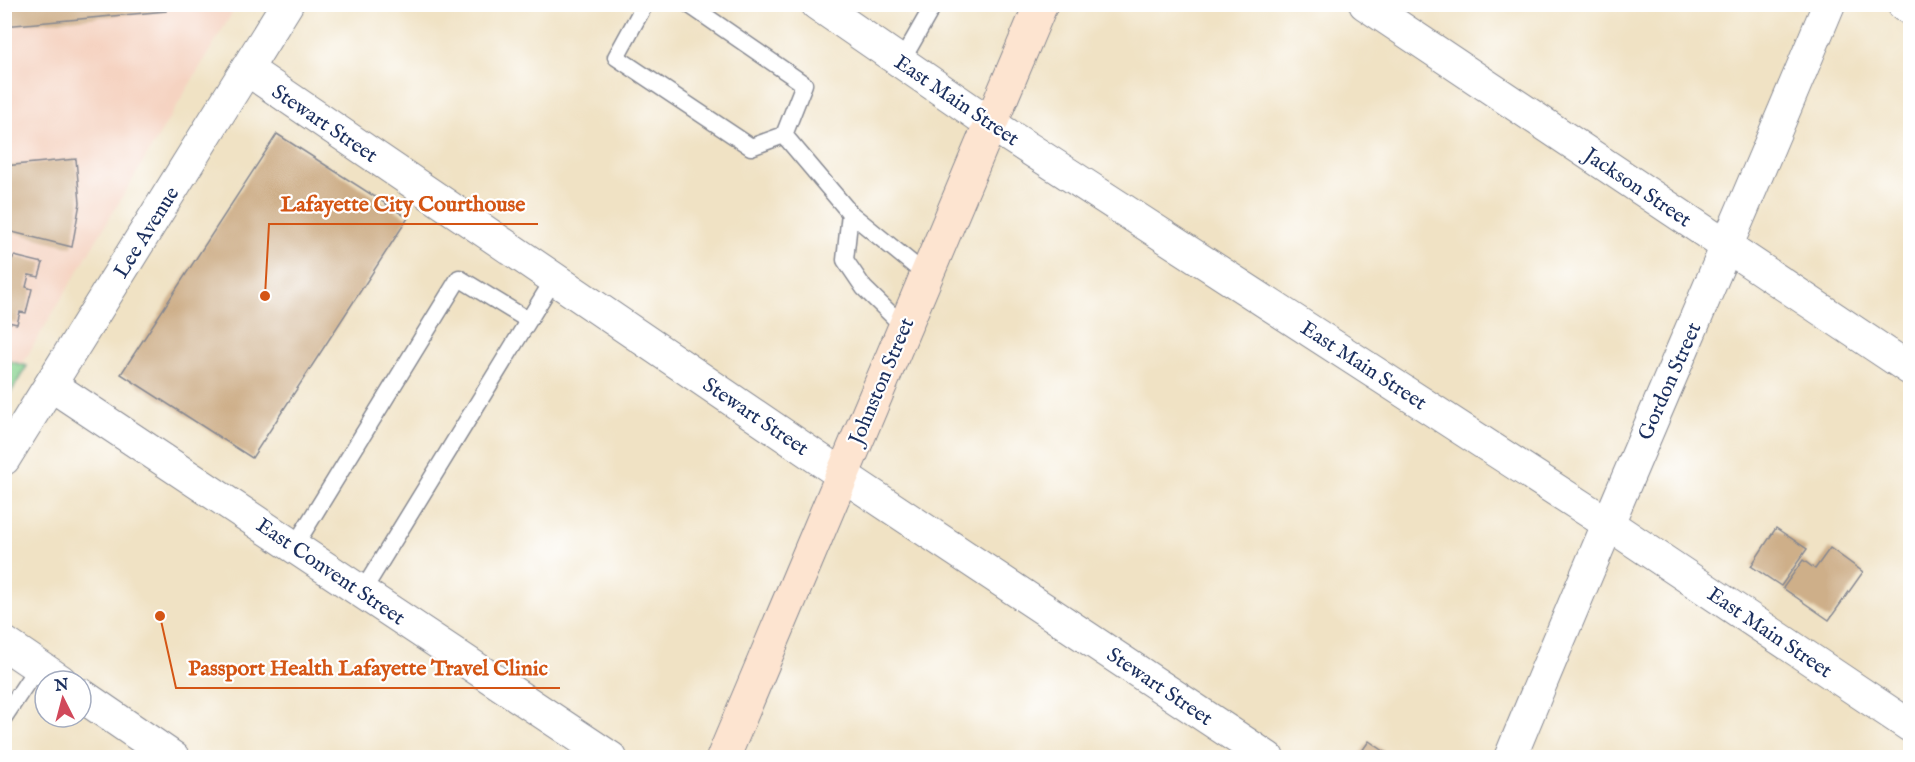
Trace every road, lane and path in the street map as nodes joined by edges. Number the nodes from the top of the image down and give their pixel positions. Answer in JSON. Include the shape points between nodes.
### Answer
{"nodes":[{"id":1,"x":287,"y":4,"type":"edge"},
{"id":2,"x":645,"y":4,"type":"edge"},
{"id":3,"x":688,"y":4,"type":"edge"},
{"id":4,"x":817,"y":4,"type":"edge"},
{"id":5,"x":934,"y":4,"type":"edge"},
{"id":6,"x":1041,"y":4,"type":"edge"},
{"id":7,"x":1365,"y":4,"type":"edge"},
{"id":8,"x":1829,"y":4,"type":"edge"},
{"id":9,"x":1903,"y":4,"type":"edge"},
{"id":10,"x":1911,"y":9,"type":"edge"},
{"id":11,"x":901,"y":62,"type":"junction"},
{"id":12,"x":248,"y":70,"type":"junction"},
{"id":13,"x":991,"y":124,"type":"junction"},
{"id":14,"x":784,"y":135,"type":"junction"},
{"id":15,"x":850,"y":213,"type":"junction"},
{"id":16,"x":1727,"y":247,"type":"junction"},
{"id":17,"x":926,"y":275,"type":"junction"},
{"id":18,"x":554,"y":279,"type":"junction"},
{"id":19,"x":528,"y":320,"type":"junction"},
{"id":20,"x":904,"y":327,"type":"junction"},
{"id":21,"x":1911,"y":369,"type":"edge"},
{"id":22,"x":51,"y":385,"type":"junction"},
{"id":23,"x":4,"y":459,"type":"edge"},
{"id":24,"x":841,"y":474,"type":"junction"},
{"id":25,"x":1607,"y":523,"type":"junction"},
{"id":26,"x":294,"y":547,"type":"junction"},
{"id":27,"x":362,"y":592,"type":"junction"},
{"id":28,"x":4,"y":643,"type":"edge"},
{"id":29,"x":42,"y":669,"type":"edge"},
{"id":30,"x":33,"y":689,"type":"edge"},
{"id":31,"x":93,"y":703,"type":"edge"},
{"id":32,"x":4,"y":717,"type":"edge"},
{"id":33,"x":1911,"y":726,"type":"edge"},
{"id":34,"x":173,"y":758,"type":"edge"},
{"id":35,"x":611,"y":758,"type":"edge"},
{"id":36,"x":723,"y":758,"type":"edge"},
{"id":37,"x":1268,"y":758,"type":"edge"},
{"id":38,"x":1510,"y":758,"type":"edge"}],
"edges":[{"from":1,"to":12,"type":"street","name":"Lee Avenue"},
{"from":2,"to":14,"type":"lane","via":[[616,57],[751,147]]},
{"from":3,"to":14,"type":"lane","via":[[804,84]]},
{"from":4,"to":11,"type":"street","name":"East Main Street"},
{"from":5,"to":11,"type":"lane"},
{"from":6,"to":13,"type":"main road","name":"Johnston Street"},
{"from":7,"to":16,"type":"street","name":"Jackson Street"},
{"from":8,"to":16,"type":"street","name":"Gordon Street"},
{"from":9,"to":10,"type":"street"},
{"from":11,"to":13,"type":"street","name":"East Main Street"},
{"from":12,"to":18,"type":"street","name":"Stewart Street"},
{"from":12,"to":22,"type":"street","name":"Lee Avenue"},
{"from":13,"to":17,"type":"main road","name":"Johnston Street"},
{"from":13,"to":25,"type":"street","name":"East Main Street"},
{"from":14,"to":15,"type":"lane"},
{"from":15,"to":17,"type":"lane"},
{"from":15,"to":20,"type":"lane","via":[[845,260],[864,288]]},
{"from":16,"to":21,"type":"street","name":"Jackson Street"},
{"from":16,"to":25,"type":"street","name":"Gordon Street"},
{"from":17,"to":20,"type":"main road","name":"Johnston Street"},
{"from":18,"to":19,"type":"lane"},
{"from":18,"to":24,"type":"street","name":"Stewart Street"},
{"from":19,"to":26,"type":"lane","via":[[459,278]]},
{"from":19,"to":27,"type":"lane"},
{"from":20,"to":24,"type":"main road","name":"Johnston Street"},
{"from":22,"to":23,"type":"street","name":"Lee Avenue"},
{"from":22,"to":26,"type":"street","name":"East Convent Street"},
{"from":24,"to":36,"type":"main road","name":"Johnston Street"},
{"from":24,"to":37,"type":"street","name":"Stewart Street"},
{"from":25,"to":33,"type":"street","name":"East Main Street"},
{"from":25,"to":38,"type":"street","name":"Gordon Street"},
{"from":26,"to":27,"type":"street","name":"East Convent Street"},
{"from":27,"to":35,"type":"street","name":"East Convent Street"},
{"from":28,"to":29,"type":"street"},
{"from":30,"to":32,"type":"lane"},
{"from":31,"to":34,"type":"street"}]}
